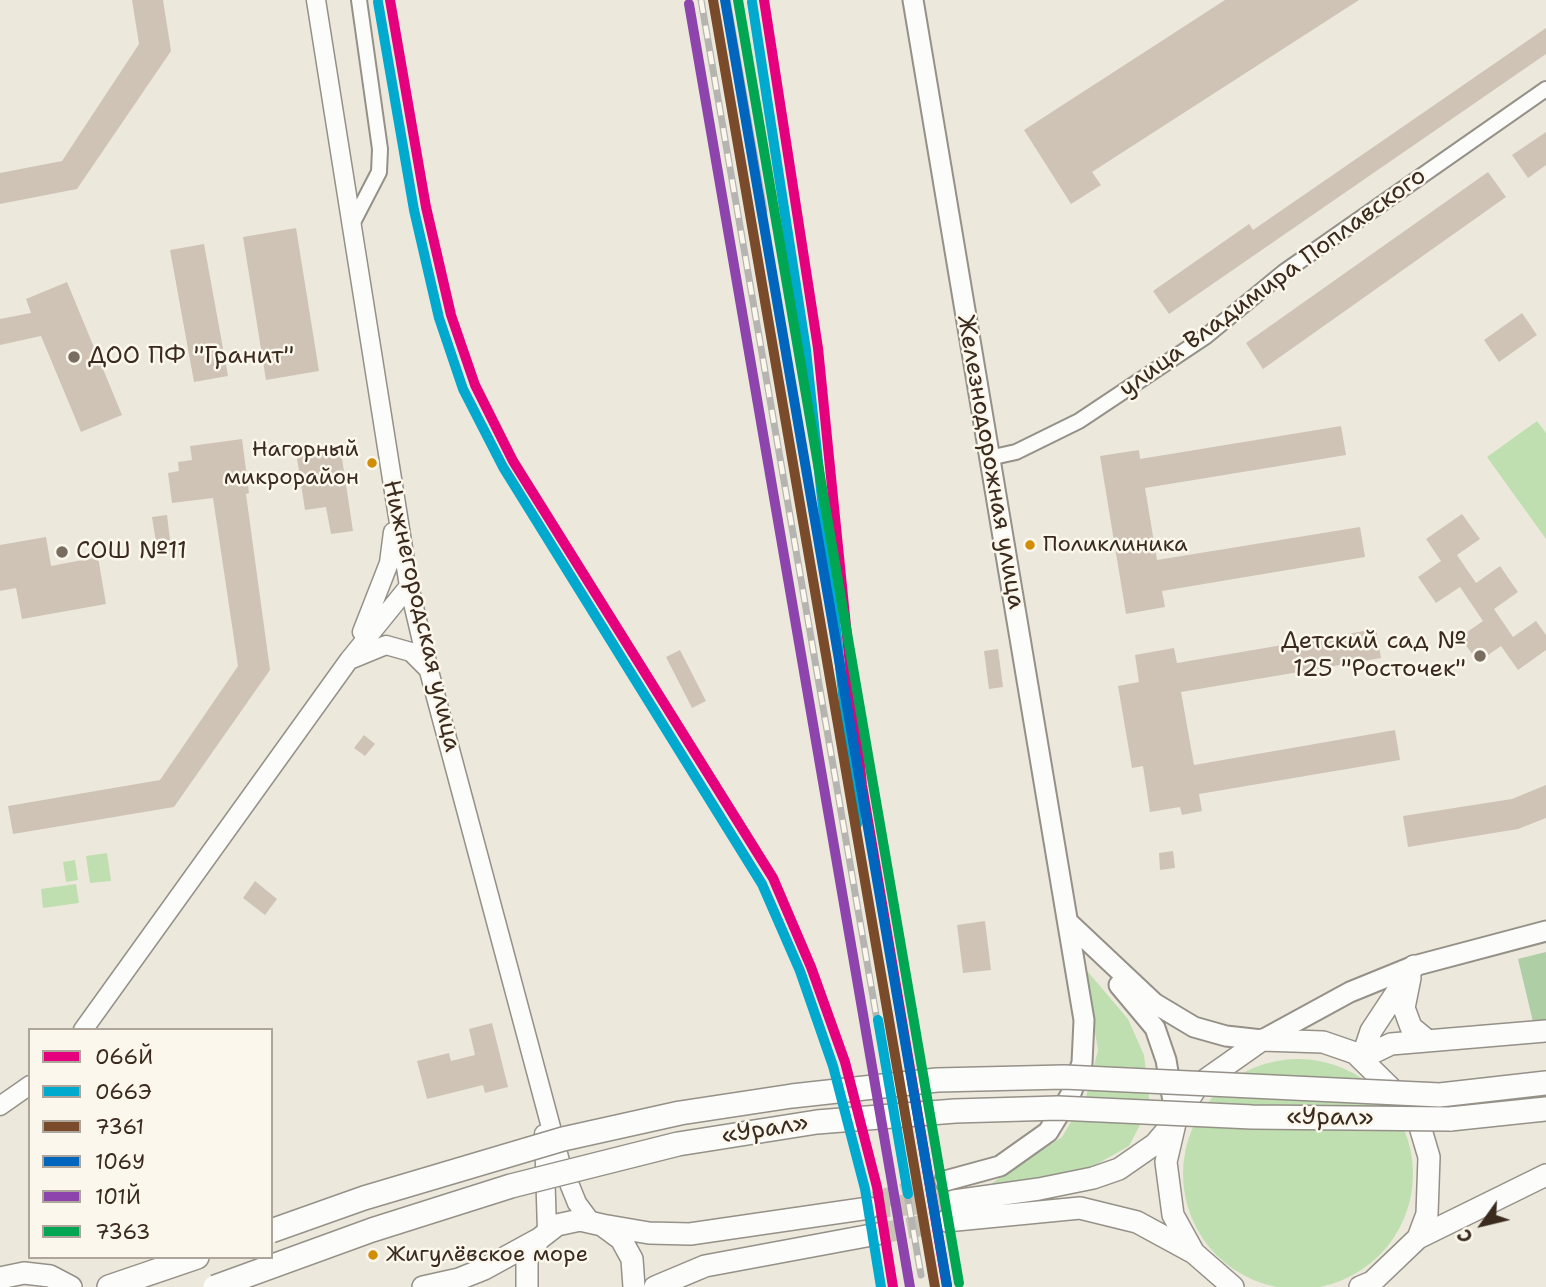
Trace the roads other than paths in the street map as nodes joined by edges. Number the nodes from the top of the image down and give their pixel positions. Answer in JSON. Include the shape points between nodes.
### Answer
{"nodes":[{"id":1,"x":316,"y":0,"type":"edge"},
{"id":2,"x":359,"y":0,"type":"edge"},
{"id":3,"x":913,"y":0,"type":"edge"},
{"id":4,"x":1546,"y":89,"type":"edge"},
{"id":5,"x":351,"y":226,"type":"junction"},
{"id":6,"x":989,"y":457,"type":"junction"},
{"id":7,"x":396,"y":515,"type":"junction"},
{"id":8,"x":409,"y":586,"type":"junction"},
{"id":9,"x":349,"y":660,"type":"junction"},
{"id":10,"x":429,"y":671,"type":"junction"},
{"id":11,"x":1070,"y":924,"type":"junction"},
{"id":12,"x":1546,"y":931,"type":"edge"},
{"id":13,"x":1414,"y":966,"type":"junction"},
{"id":14,"x":84,"y":1028,"type":"edge"},
{"id":15,"x":1546,"y":1031,"type":"edge"},
{"id":16,"x":1262,"y":1040,"type":"junction"},
{"id":17,"x":1428,"y":1041,"type":"junction"},
{"id":18,"x":1362,"y":1058,"type":"junction"},
{"id":19,"x":540,"y":1081,"type":"junction"},
{"id":20,"x":1546,"y":1083,"type":"edge"},
{"id":21,"x":28,"y":1086,"type":"edge"},
{"id":22,"x":0,"y":1105,"type":"edge"},
{"id":23,"x":1546,"y":1109,"type":"edge"},
{"id":24,"x":1177,"y":1119,"type":"junction"},
{"id":25,"x":1546,"y":1175,"type":"edge"},
{"id":26,"x":945,"y":1181,"type":"tunnel mouth"},
{"id":27,"x":954,"y":1201,"type":"tunnel mouth"},
{"id":28,"x":872,"y":1205,"type":"tunnel mouth"},
{"id":29,"x":946,"y":1221,"type":"tunnel mouth"},
{"id":30,"x":597,"y":1224,"type":"junction"},
{"id":31,"x":273,"y":1230,"type":"edge"},
{"id":32,"x":877,"y":1234,"type":"tunnel mouth"},
{"id":33,"x":543,"y":1235,"type":"junction"},
{"id":34,"x":1418,"y":1238,"type":"junction"},
{"id":35,"x":1194,"y":1254,"type":"junction"},
{"id":36,"x":191,"y":1259,"type":"edge"},
{"id":37,"x":0,"y":1278,"type":"edge"},
{"id":38,"x":72,"y":1287,"type":"edge"},
{"id":39,"x":109,"y":1287,"type":"edge"},
{"id":40,"x":215,"y":1287,"type":"edge"},
{"id":41,"x":423,"y":1287,"type":"edge"},
{"id":42,"x":527,"y":1287,"type":"edge"},
{"id":43,"x":634,"y":1287,"type":"edge"},
{"id":44,"x":655,"y":1287,"type":"edge"},
{"id":45,"x":1233,"y":1287,"type":"edge"},
{"id":46,"x":1360,"y":1287,"type":"edge"}],
"edges":[{"from":1,"to":5,"type":"street","name":"Нижнегородская улица"},
{"from":2,"to":5,"type":"street","via":[[380,149],[379,172]]},
{"from":3,"to":6,"type":"main road","name":"Железнодорожная улица"},
{"from":4,"to":6,"type":"street","name":"улица Владимира Поплавского","via":[[1284,272],[1205,337],[1080,421],[1016,452]]},
{"from":5,"to":7,"type":"street","name":"Нижнегородская улица"},
{"from":6,"to":11,"type":"main road","name":"Железнодорожная улица"},
{"from":7,"to":8,"type":"street","name":"Нижнегородская улица"},
{"from":7,"to":9,"type":"street","via":[[389,563]]},
{"from":8,"to":9,"type":"street"},
{"from":8,"to":10,"type":"street","name":"Нижнегородская улица"},
{"from":9,"to":10,"type":"street","via":[[386,645],[411,652]]},
{"from":9,"to":14,"type":"street"},
{"from":10,"to":19,"type":"street","name":"Нижнегородская улица"},
{"from":11,"to":16,"type":"main road","via":[[1154,1003],[1194,1027]]},
{"from":11,"to":24,"type":"main road","via":[[1155,1028]]},
{"from":11,"to":26,"type":"main road","name":"Железнодорожная улица","via":[[1084,1020],[1082,1063],[1070,1096],[1048,1132],[1000,1166]]},
{"from":12,"to":13,"type":"main road"},
{"from":13,"to":16,"type":"main road","via":[[1350,992]]},
{"from":13,"to":17,"type":"main road","via":[[1404,1008],[1412,1027]]},
{"from":13,"to":18,"type":"main road","via":[[1371,1031]]},
{"from":15,"to":17,"type":"main road"},
{"from":16,"to":18,"type":"main road","via":[[1323,1042]]},
{"from":16,"to":24,"type":"main road","via":[[1198,1085]]},
{"from":17,"to":18,"type":"main road","via":[[1391,1044]]},
{"from":18,"to":34,"type":"main road","via":[[1416,1113],[1429,1157],[1427,1214]]},
{"from":19,"to":30,"type":"street","name":"Нижнегородская улица","via":[[577,1203]]},
{"from":19,"to":33,"type":"street","via":[[547,1177]]},
{"from":20,"to":31,"type":"highway","name":"«Урал»","bridge":true,"via":[[1440,1095],[1038,1077],[937,1080],[805,1095],[680,1114],[563,1139]]},
{"from":21,"to":22,"type":"street"},
{"from":23,"to":40,"type":"highway","name":"«Урал»","bridge":true,"via":[[1450,1119],[1345,1119],[1045,1108],[817,1122],[678,1144],[511,1186]]},
{"from":24,"to":27,"type":"main road","via":[[1155,1144],[1119,1169],[1039,1189]]},
{"from":24,"to":35,"type":"main road","via":[[1166,1162],[1172,1215]]},
{"from":25,"to":34,"type":"main road"},
{"from":28,"to":30,"type":"main road","via":[[690,1234]]},
{"from":29,"to":35,"type":"main road","via":[[1080,1208],[1137,1223]]},
{"from":30,"to":33,"type":"main road","via":[[568,1222]]},
{"from":30,"to":43,"type":"main road","via":[[612,1231],[628,1248],[635,1270]]},
{"from":32,"to":44,"type":"main road","via":[[705,1266]]},
{"from":33,"to":41,"type":"main road","via":[[484,1269]]},
{"from":33,"to":42,"type":"main road","via":[[527,1259]]},
{"from":34,"to":46,"type":"main road","via":[[1372,1282]]},
{"from":35,"to":45,"type":"main road"},
{"from":36,"to":39,"type":"highway"},
{"from":37,"to":38,"type":"main road","via":[[24,1273],[50,1276]]}]}
